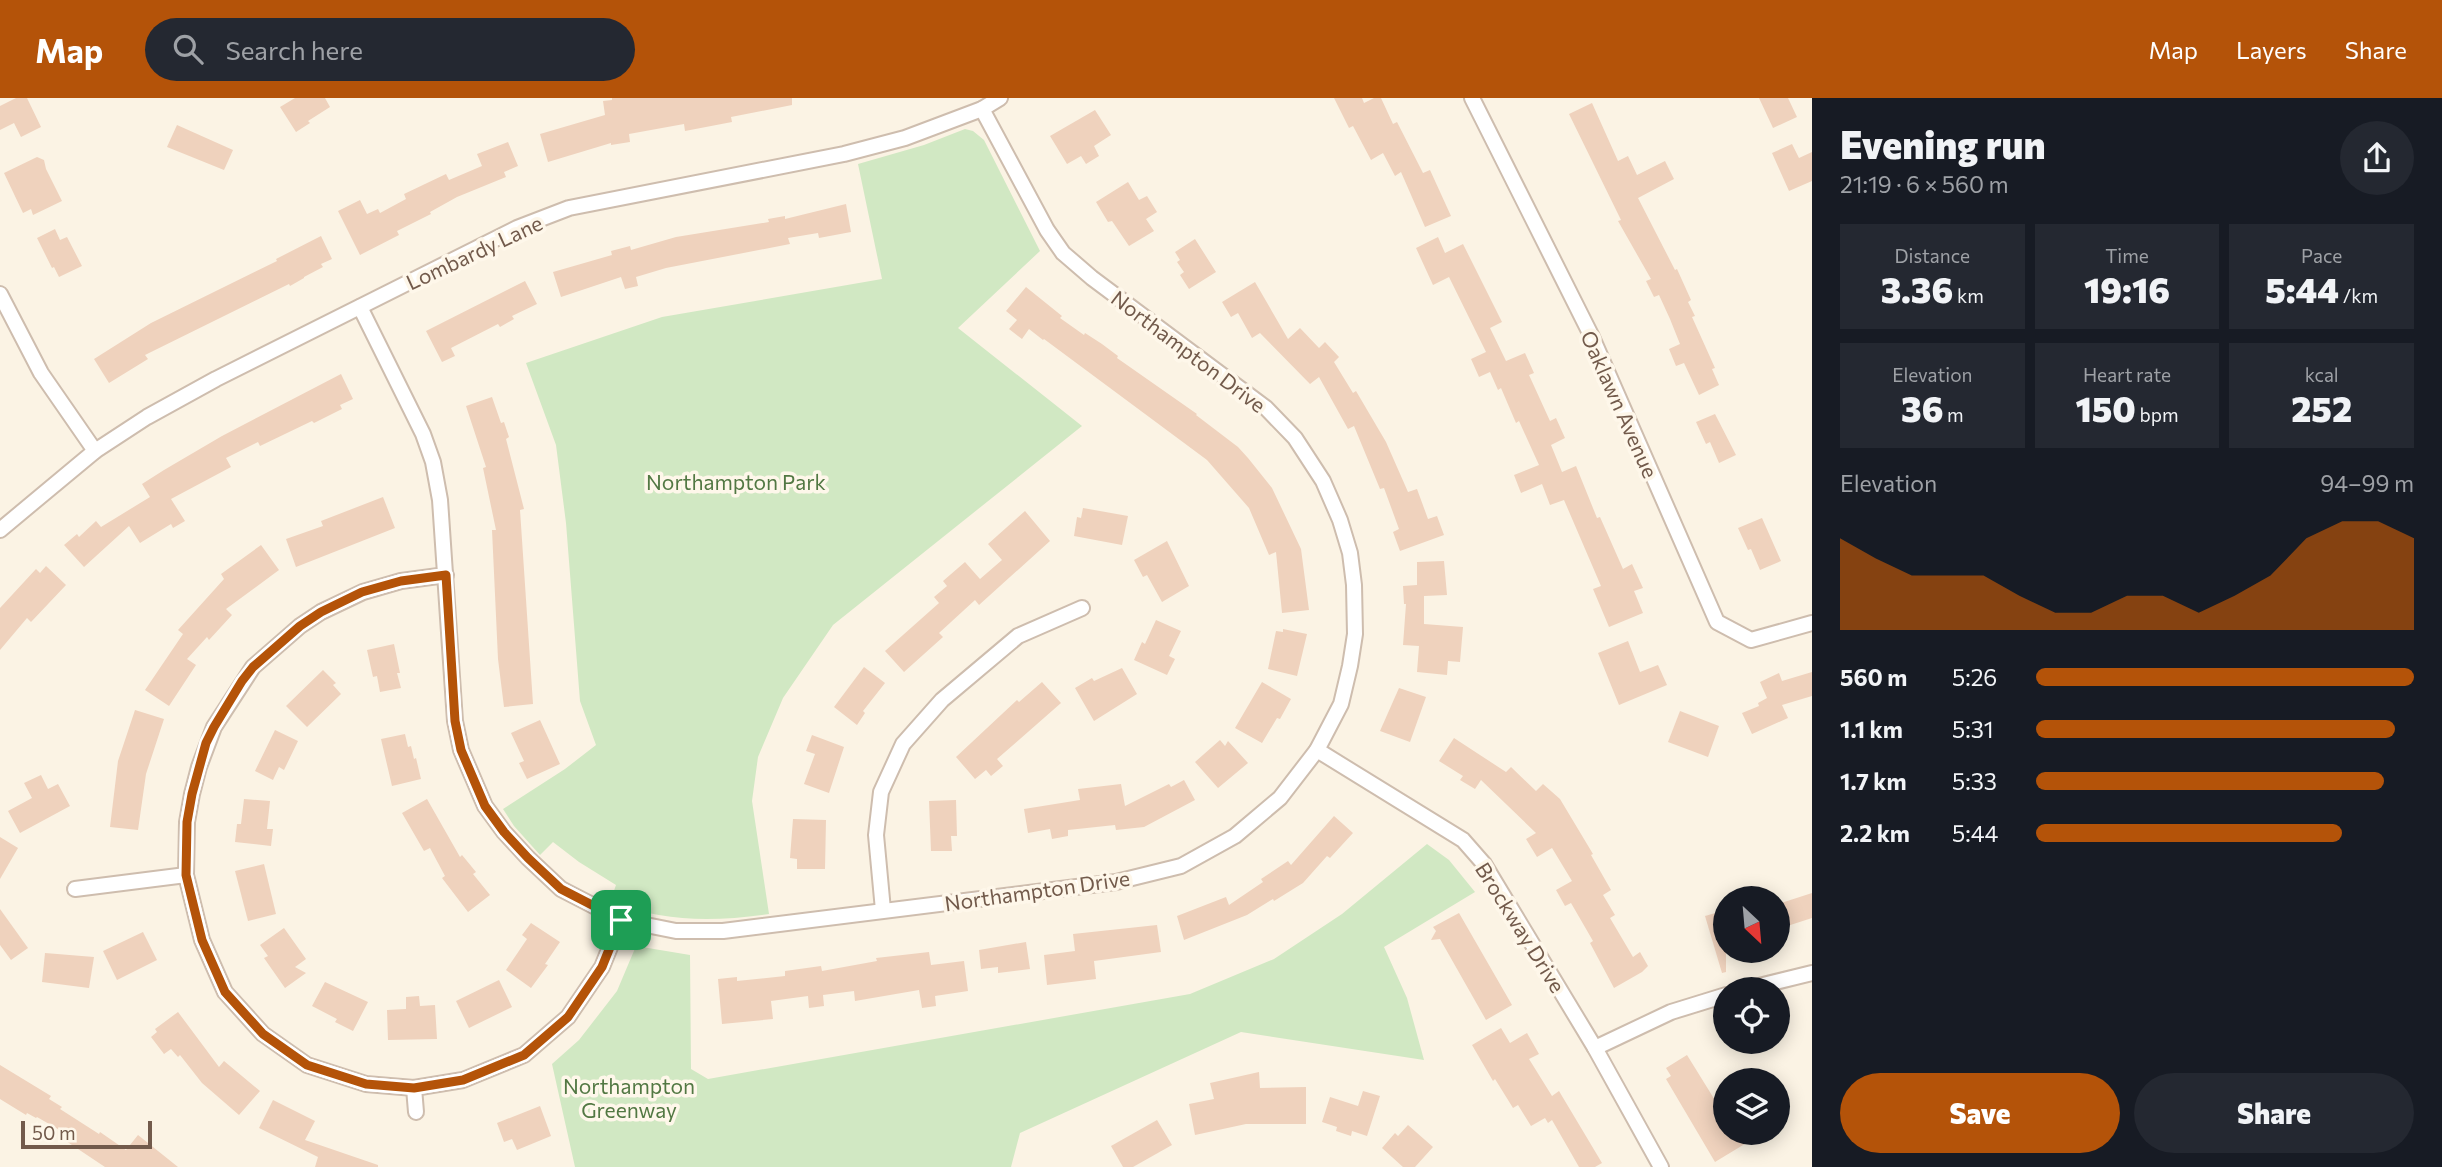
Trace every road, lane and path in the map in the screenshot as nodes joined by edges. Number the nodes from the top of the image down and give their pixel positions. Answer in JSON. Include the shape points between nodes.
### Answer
{"nodes":[{"id":1,"x":1000,"y":98,"type":"edge"},
{"id":2,"x":1472,"y":98,"type":"edge"},
{"id":3,"x":982,"y":109,"type":"junction"},
{"id":4,"x":0,"y":294,"type":"edge"},
{"id":5,"x":360,"y":307,"type":"junction"},
{"id":6,"x":95,"y":451,"type":"junction"},
{"id":7,"x":0,"y":530,"type":"edge"},
{"id":8,"x":446,"y":575,"type":"junction"},
{"id":9,"x":1082,"y":608,"type":"dead end"},
{"id":10,"x":1812,"y":623,"type":"edge"},
{"id":11,"x":1317,"y":750,"type":"junction"},
{"id":12,"x":186,"y":875,"type":"junction"},
{"id":13,"x":75,"y":889,"type":"dead end"},
{"id":14,"x":883,"y":910,"type":"junction"},
{"id":15,"x":621,"y":920,"type":"junction"},
{"id":16,"x":1812,"y":973,"type":"edge"},
{"id":17,"x":1790,"y":978,"type":"edge"},
{"id":18,"x":1713,"y":999,"type":"edge"},
{"id":19,"x":1595,"y":1048,"type":"junction"},
{"id":20,"x":414,"y":1088,"type":"junction"},
{"id":21,"x":416,"y":1112,"type":"dead end"},
{"id":22,"x":1661,"y":1167,"type":"edge"}],
"edges":[{"from":1,"to":3,"type":"street","name":"Lombardy Lane"},
{"from":2,"to":10,"type":"street","name":"Oaklawn Avenue","via":[[1592,337],[1717,622],[1751,640]]},
{"from":3,"to":5,"type":"street","name":"Lombardy Lane","via":[[905,138],[844,154],[569,208],[517,228]]},
{"from":3,"to":11,"type":"street","name":"Northampton Drive","via":[[1063,253],[1266,408],[1295,438],[1323,481],[1350,553],[1355,610],[1341,704]]},
{"from":4,"to":6,"type":"street","via":[[41,373]]},
{"from":5,"to":6,"type":"street","name":"Lombardy Lane","via":[[179,399]]},
{"from":5,"to":8,"type":"street","name":"Northampton Drive","via":[[433,462]]},
{"from":6,"to":7,"type":"street","name":"Lombardy Lane"},
{"from":8,"to":12,"type":"street","via":[[401,581],[345,599],[300,626],[253,667],[222,713],[202,755],[187,822]]},
{"from":8,"to":15,"type":"street","name":"Northampton Drive","via":[[455,721],[461,750],[485,806],[504,832],[561,889]]},
{"from":9,"to":14,"type":"street","via":[[1018,636],[942,700],[903,744],[881,792],[876,835]]},
{"from":11,"to":14,"type":"street","name":"Northampton Drive","via":[[1280,798],[1235,836],[1181,866],[1116,882]]},
{"from":11,"to":19,"type":"street","name":"Brockway Drive","via":[[1463,840],[1504,894]]},
{"from":12,"to":13,"type":"street"},
{"from":12,"to":20,"type":"street","via":[[202,940],[225,992],[263,1034],[307,1065],[366,1084]]},
{"from":14,"to":15,"type":"street","name":"Northampton Drive","via":[[723,931],[676,931]]},
{"from":15,"to":20,"type":"street","via":[[602,967],[568,1017],[524,1055],[463,1080]]},
{"from":16,"to":17,"type":"street"},
{"from":18,"to":19,"type":"street","via":[[1671,1012]]},
{"from":19,"to":22,"type":"street","name":"Brockway Drive"},
{"from":20,"to":21,"type":"street"}]}
